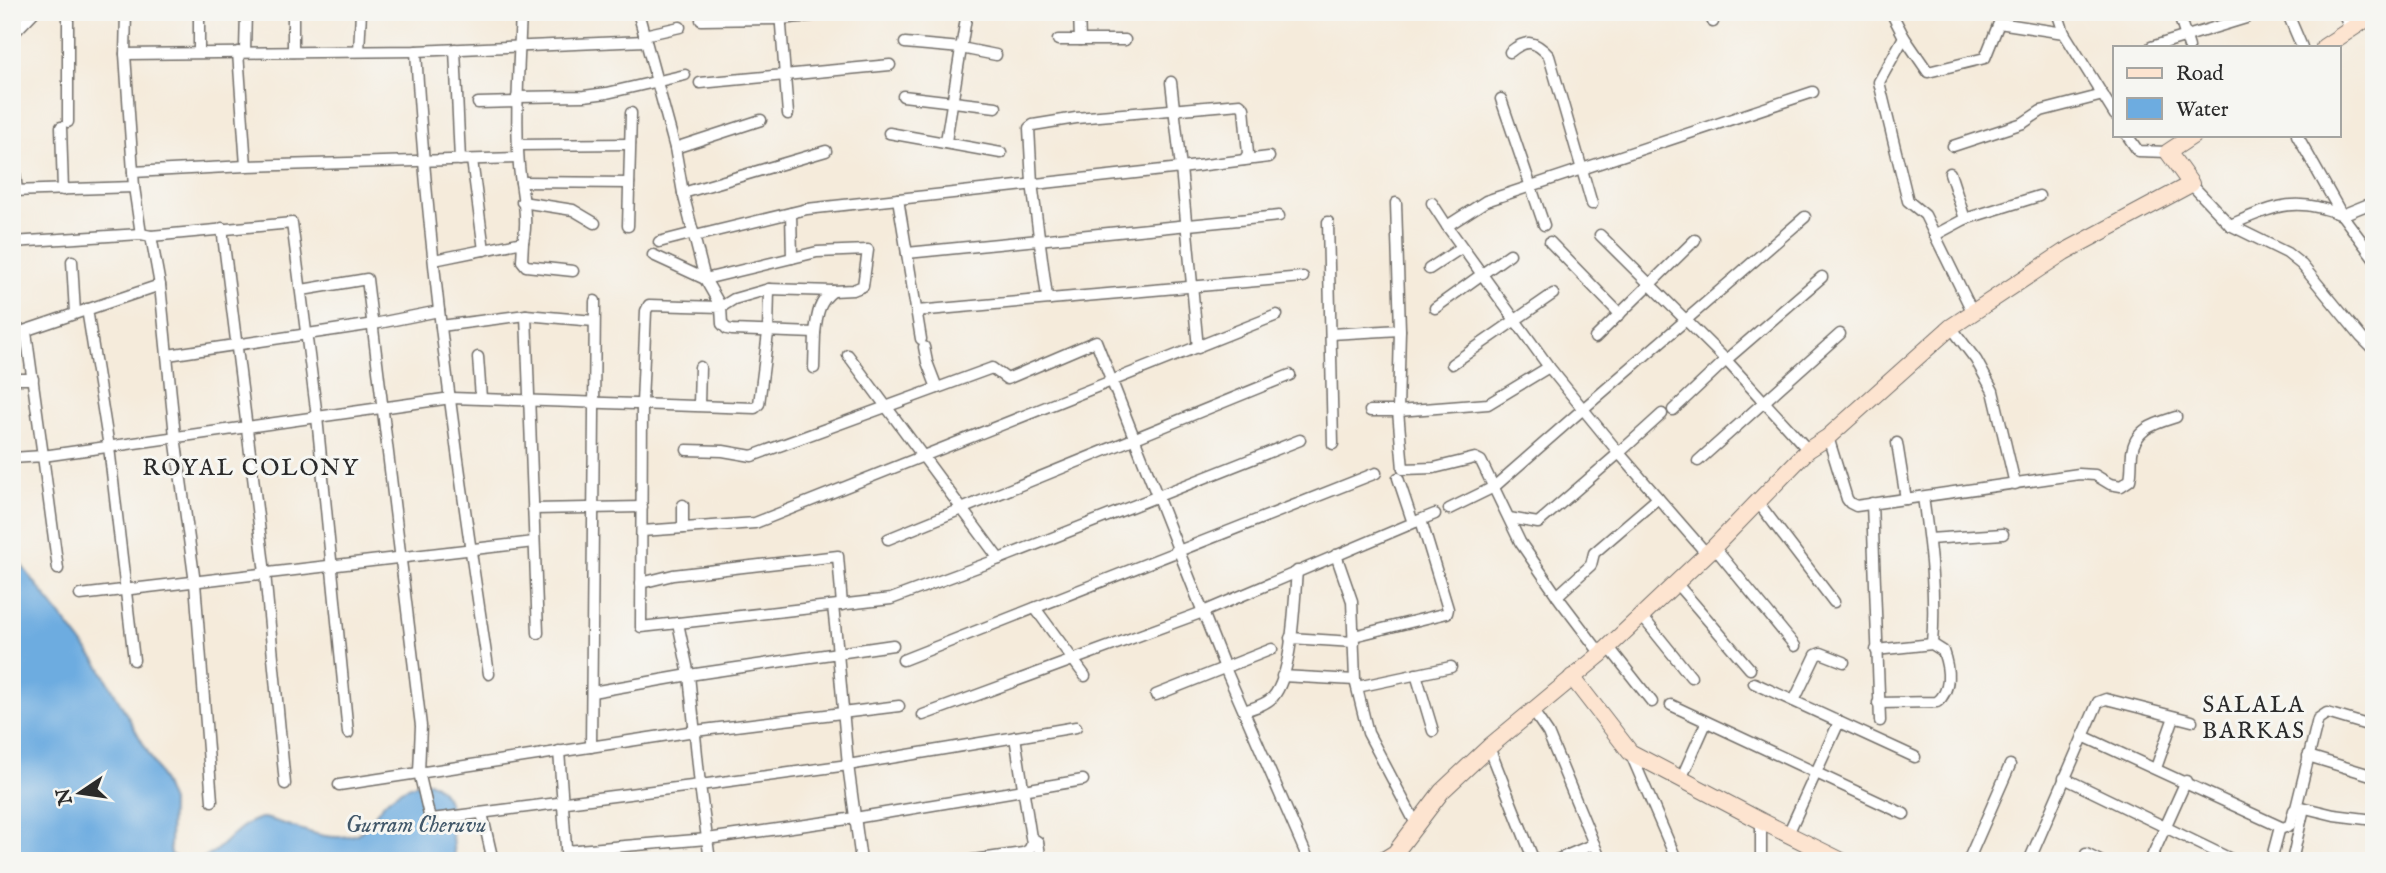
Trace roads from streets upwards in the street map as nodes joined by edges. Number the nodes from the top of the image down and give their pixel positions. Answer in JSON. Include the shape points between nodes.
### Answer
{"nodes":[{"id":1,"x":34,"y":12,"type":"edge"},
{"id":2,"x":68,"y":12,"type":"edge"},
{"id":3,"x":126,"y":12,"type":"edge"},
{"id":4,"x":199,"y":12,"type":"edge"},
{"id":5,"x":246,"y":12,"type":"edge"},
{"id":6,"x":293,"y":12,"type":"edge"},
{"id":7,"x":361,"y":12,"type":"edge"},
{"id":8,"x":521,"y":12,"type":"edge"},
{"id":9,"x":638,"y":12,"type":"edge"},
{"id":10,"x":848,"y":12,"type":"edge"},
{"id":11,"x":967,"y":12,"type":"edge"},
{"id":12,"x":1079,"y":12,"type":"edge"},
{"id":13,"x":1891,"y":12,"type":"edge"},
{"id":14,"x":2057,"y":12,"type":"edge"},
{"id":15,"x":2178,"y":12,"type":"edge"},
{"id":16,"x":2287,"y":12,"type":"edge"},
{"id":17,"x":2343,"y":12,"type":"edge"},
{"id":18,"x":2374,"y":14,"type":"edge"},
{"id":19,"x":780,"y":15,"type":"edge"},
{"id":20,"x":2246,"y":18,"type":"dead end"},
{"id":21,"x":701,"y":20,"type":"dead end"},
{"id":22,"x":680,"y":27,"type":"dead end"},
{"id":23,"x":2350,"y":30,"type":"junction"},
{"id":24,"x":2064,"y":33,"type":"junction"},
{"id":25,"x":12,"y":35,"type":"edge"},
{"id":26,"x":1904,"y":37,"type":"junction"},
{"id":27,"x":644,"y":38,"type":"junction"},
{"id":28,"x":1058,"y":40,"type":"dead end"},
{"id":29,"x":1080,"y":40,"type":"junction"},
{"id":30,"x":1125,"y":40,"type":"dead end"},
{"id":31,"x":2187,"y":42,"type":"edge"},
{"id":32,"x":905,"y":43,"type":"dead end"},
{"id":33,"x":519,"y":46,"type":"junction"},
{"id":34,"x":2158,"y":46,"type":"edge"},
{"id":35,"x":2302,"y":46,"type":"edge"},
{"id":36,"x":2326,"y":46,"type":"edge"},
{"id":37,"x":961,"y":48,"type":"junction"},
{"id":38,"x":455,"y":49,"type":"junction"},
{"id":39,"x":359,"y":51,"type":"junction"},
{"id":40,"x":416,"y":51,"type":"junction"},
{"id":41,"x":199,"y":52,"type":"junction"},
{"id":42,"x":242,"y":52,"type":"junction"},
{"id":43,"x":293,"y":52,"type":"junction"},
{"id":44,"x":1510,"y":52,"type":"dead end"},
{"id":45,"x":125,"y":54,"type":"junction"},
{"id":46,"x":996,"y":55,"type":"dead end"},
{"id":47,"x":890,"y":65,"type":"dead end"},
{"id":48,"x":685,"y":75,"type":"dead end"},
{"id":49,"x":784,"y":75,"type":"junction"},
{"id":50,"x":656,"y":82,"type":"junction"},
{"id":51,"x":1171,"y":82,"type":"dead end"},
{"id":52,"x":700,"y":83,"type":"dead end"},
{"id":53,"x":1813,"y":93,"type":"dead end"},
{"id":54,"x":2103,"y":95,"type":"junction"},
{"id":55,"x":904,"y":96,"type":"dead end"},
{"id":56,"x":517,"y":99,"type":"junction"},
{"id":57,"x":1501,"y":99,"type":"dead end"},
{"id":58,"x":478,"y":103,"type":"dead end"},
{"id":59,"x":952,"y":103,"type":"junction"},
{"id":60,"x":996,"y":107,"type":"dead end"},
{"id":61,"x":1174,"y":111,"type":"junction"},
{"id":62,"x":2113,"y":112,"type":"edge"},
{"id":63,"x":631,"y":113,"type":"dead end"},
{"id":64,"x":788,"y":114,"type":"dead end"},
{"id":65,"x":761,"y":120,"type":"dead end"},
{"id":66,"x":889,"y":133,"type":"dead end"},
{"id":67,"x":2128,"y":136,"type":"edge"},
{"id":68,"x":2192,"y":136,"type":"edge"},
{"id":69,"x":2298,"y":136,"type":"edge"},
{"id":70,"x":946,"y":141,"type":"junction"},
{"id":71,"x":630,"y":144,"type":"junction"},
{"id":72,"x":12,"y":145,"type":"edge"},
{"id":73,"x":518,"y":145,"type":"junction"},
{"id":74,"x":1953,"y":146,"type":"dead end"},
{"id":75,"x":675,"y":148,"type":"junction"},
{"id":76,"x":826,"y":151,"type":"dead end"},
{"id":77,"x":2168,"y":152,"type":"junction"},
{"id":78,"x":1001,"y":153,"type":"dead end"},
{"id":79,"x":1269,"y":157,"type":"dead end"},
{"id":80,"x":518,"y":158,"type":"junction"},
{"id":81,"x":466,"y":160,"type":"junction"},
{"id":82,"x":1244,"y":160,"type":"junction"},
{"id":83,"x":422,"y":161,"type":"junction"},
{"id":84,"x":246,"y":166,"type":"junction"},
{"id":85,"x":1181,"y":168,"type":"junction"},
{"id":86,"x":1583,"y":171,"type":"junction"},
{"id":87,"x":133,"y":172,"type":"junction"},
{"id":88,"x":1950,"y":173,"type":"dead end"},
{"id":89,"x":521,"y":182,"type":"junction"},
{"id":90,"x":629,"y":183,"type":"junction"},
{"id":91,"x":1032,"y":183,"type":"junction"},
{"id":92,"x":2191,"y":184,"type":"junction"},
{"id":93,"x":1531,"y":186,"type":"junction"},
{"id":94,"x":134,"y":187,"type":"junction"},
{"id":95,"x":63,"y":190,"type":"junction"},
{"id":96,"x":14,"y":191,"type":"edge"},
{"id":97,"x":683,"y":192,"type":"junction"},
{"id":98,"x":2039,"y":196,"type":"dead end"},
{"id":99,"x":898,"y":199,"type":"junction"},
{"id":100,"x":522,"y":202,"type":"junction"},
{"id":101,"x":2374,"y":202,"type":"edge"},
{"id":102,"x":1396,"y":203,"type":"dead end"},
{"id":103,"x":1432,"y":203,"type":"dead end"},
{"id":104,"x":1592,"y":204,"type":"dead end"},
{"id":105,"x":791,"y":213,"type":"junction"},
{"id":106,"x":2342,"y":215,"type":"junction"},
{"id":107,"x":1279,"y":216,"type":"dead end"},
{"id":108,"x":1805,"y":217,"type":"dead end"},
{"id":109,"x":1965,"y":219,"type":"junction"},
{"id":110,"x":1328,"y":222,"type":"dead end"},
{"id":111,"x":594,"y":223,"type":"dead end"},
{"id":112,"x":1186,"y":224,"type":"junction"},
{"id":113,"x":1544,"y":225,"type":"dead end"},
{"id":114,"x":2230,"y":225,"type":"junction"},
{"id":115,"x":628,"y":226,"type":"dead end"},
{"id":116,"x":1447,"y":226,"type":"junction"},
{"id":117,"x":222,"y":228,"type":"junction"},
{"id":118,"x":146,"y":235,"type":"junction"},
{"id":119,"x":694,"y":235,"type":"junction"},
{"id":120,"x":1600,"y":235,"type":"dead end"},
{"id":121,"x":1935,"y":235,"type":"junction"},
{"id":122,"x":1695,"y":240,"type":"dead end"},
{"id":123,"x":12,"y":242,"type":"edge"},
{"id":124,"x":523,"y":242,"type":"junction"},
{"id":125,"x":659,"y":242,"type":"dead end"},
{"id":126,"x":1039,"y":242,"type":"junction"},
{"id":127,"x":1550,"y":242,"type":"dead end"},
{"id":128,"x":1461,"y":248,"type":"junction"},
{"id":129,"x":484,"y":250,"type":"junction"},
{"id":130,"x":907,"y":253,"type":"junction"},
{"id":131,"x":1510,"y":254,"type":"dead end"},
{"id":132,"x":653,"y":256,"type":"dead end"},
{"id":133,"x":792,"y":258,"type":"junction"},
{"id":134,"x":2374,"y":258,"type":"edge"},
{"id":135,"x":434,"y":260,"type":"junction"},
{"id":136,"x":72,"y":261,"type":"dead end"},
{"id":137,"x":1429,"y":270,"type":"dead end"},
{"id":138,"x":573,"y":271,"type":"dead end"},
{"id":139,"x":1481,"y":275,"type":"junction"},
{"id":140,"x":1822,"y":276,"type":"dead end"},
{"id":141,"x":1303,"y":277,"type":"dead end"},
{"id":142,"x":705,"y":279,"type":"junction"},
{"id":143,"x":1648,"y":284,"type":"junction"},
{"id":144,"x":160,"y":285,"type":"junction"},
{"id":145,"x":1192,"y":287,"type":"junction"},
{"id":146,"x":769,"y":289,"type":"junction"},
{"id":147,"x":302,"y":290,"type":"junction"},
{"id":148,"x":833,"y":291,"type":"junction"},
{"id":149,"x":1553,"y":294,"type":"dead end"},
{"id":150,"x":1050,"y":299,"type":"junction"},
{"id":151,"x":595,"y":302,"type":"dead end"},
{"id":152,"x":721,"y":307,"type":"junction"},
{"id":153,"x":1435,"y":308,"type":"dead end"},
{"id":154,"x":81,"y":311,"type":"junction"},
{"id":155,"x":917,"y":311,"type":"junction"},
{"id":156,"x":439,"y":312,"type":"junction"},
{"id":157,"x":1973,"y":313,"type":"junction"},
{"id":158,"x":1620,"y":314,"type":"junction"},
{"id":159,"x":1277,"y":315,"type":"dead end"},
{"id":160,"x":526,"y":316,"type":"junction"},
{"id":161,"x":1516,"y":320,"type":"junction"},
{"id":162,"x":1686,"y":320,"type":"junction"},
{"id":163,"x":594,"y":321,"type":"junction"},
{"id":164,"x":374,"y":324,"type":"junction"},
{"id":165,"x":442,"y":326,"type":"junction"},
{"id":166,"x":1951,"y":327,"type":"junction"},
{"id":167,"x":1400,"y":330,"type":"junction"},
{"id":168,"x":26,"y":331,"type":"junction"},
{"id":169,"x":768,"y":332,"type":"junction"},
{"id":170,"x":306,"y":333,"type":"junction"},
{"id":171,"x":815,"y":333,"type":"junction"},
{"id":172,"x":1331,"y":334,"type":"junction"},
{"id":173,"x":1840,"y":334,"type":"dead end"},
{"id":174,"x":12,"y":335,"type":"edge"},
{"id":175,"x":1595,"y":338,"type":"dead end"},
{"id":176,"x":237,"y":345,"type":"junction"},
{"id":177,"x":1198,"y":348,"type":"junction"},
{"id":178,"x":2374,"y":350,"type":"edge"},
{"id":179,"x":168,"y":355,"type":"junction"},
{"id":180,"x":848,"y":355,"type":"dead end"},
{"id":181,"x":478,"y":357,"type":"dead end"},
{"id":182,"x":1726,"y":360,"type":"junction"},
{"id":183,"x":1452,"y":364,"type":"dead end"},
{"id":184,"x":700,"y":367,"type":"dead end"},
{"id":185,"x":1549,"y":367,"type":"junction"},
{"id":186,"x":814,"y":368,"type":"dead end"},
{"id":187,"x":1290,"y":375,"type":"dead end"},
{"id":188,"x":12,"y":379,"type":"edge"},
{"id":189,"x":33,"y":379,"type":"junction"},
{"id":190,"x":1112,"y":382,"type":"junction"},
{"id":191,"x":937,"y":388,"type":"junction"},
{"id":192,"x":451,"y":398,"type":"junction"},
{"id":193,"x":481,"y":398,"type":"junction"},
{"id":194,"x":528,"y":399,"type":"junction"},
{"id":195,"x":594,"y":401,"type":"junction"},
{"id":196,"x":1765,"y":401,"type":"junction"},
{"id":197,"x":642,"y":403,"type":"junction"},
{"id":198,"x":699,"y":405,"type":"junction"},
{"id":199,"x":886,"y":407,"type":"junction"},
{"id":200,"x":384,"y":408,"type":"junction"},
{"id":201,"x":1583,"y":409,"type":"junction"},
{"id":202,"x":1370,"y":411,"type":"dead end"},
{"id":203,"x":1398,"y":411,"type":"junction"},
{"id":204,"x":317,"y":417,"type":"junction"},
{"id":205,"x":2176,"y":417,"type":"dead end"},
{"id":206,"x":248,"y":428,"type":"junction"},
{"id":207,"x":175,"y":436,"type":"junction"},
{"id":208,"x":1828,"y":437,"type":"junction"},
{"id":209,"x":1134,"y":438,"type":"junction"},
{"id":210,"x":1300,"y":440,"type":"dead end"},
{"id":211,"x":1897,"y":443,"type":"dead end"},
{"id":212,"x":1334,"y":444,"type":"dead end"},
{"id":213,"x":108,"y":447,"type":"junction"},
{"id":214,"x":687,"y":450,"type":"dead end"},
{"id":215,"x":1808,"y":450,"type":"junction"},
{"id":216,"x":1619,"y":453,"type":"junction"},
{"id":217,"x":43,"y":456,"type":"junction"},
{"id":218,"x":923,"y":457,"type":"junction"},
{"id":219,"x":12,"y":458,"type":"edge"},
{"id":220,"x":1698,"y":461,"type":"dead end"},
{"id":221,"x":1376,"y":473,"type":"dead end"},
{"id":222,"x":1398,"y":478,"type":"dead end"},
{"id":223,"x":2015,"y":484,"type":"junction"},
{"id":224,"x":1494,"y":487,"type":"junction"},
{"id":225,"x":1157,"y":496,"type":"junction"},
{"id":226,"x":1658,"y":498,"type":"junction"},
{"id":227,"x":1923,"y":498,"type":"junction"},
{"id":228,"x":1906,"y":499,"type":"junction"},
{"id":229,"x":1757,"y":501,"type":"junction"},
{"id":230,"x":1872,"y":503,"type":"junction"},
{"id":231,"x":683,"y":505,"type":"dead end"},
{"id":232,"x":642,"y":507,"type":"junction"},
{"id":233,"x":593,"y":508,"type":"junction"},
{"id":234,"x":533,"y":509,"type":"junction"},
{"id":235,"x":962,"y":509,"type":"junction"},
{"id":236,"x":1449,"y":509,"type":"dead end"},
{"id":237,"x":1435,"y":514,"type":"dead end"},
{"id":238,"x":1509,"y":518,"type":"junction"},
{"id":239,"x":1417,"y":521,"type":"junction"},
{"id":240,"x":683,"y":528,"type":"junction"},
{"id":241,"x":642,"y":531,"type":"junction"},
{"id":242,"x":2003,"y":534,"type":"dead end"},
{"id":243,"x":888,"y":538,"type":"dead end"},
{"id":244,"x":1929,"y":539,"type":"junction"},
{"id":245,"x":534,"y":542,"type":"junction"},
{"id":246,"x":471,"y":550,"type":"junction"},
{"id":247,"x":1710,"y":550,"type":"junction"},
{"id":248,"x":1179,"y":551,"type":"junction"},
{"id":249,"x":1336,"y":555,"type":"junction"},
{"id":250,"x":402,"y":558,"type":"junction"},
{"id":251,"x":999,"y":559,"type":"junction"},
{"id":252,"x":330,"y":566,"type":"junction"},
{"id":253,"x":58,"y":569,"type":"dead end"},
{"id":254,"x":1297,"y":571,"type":"junction"},
{"id":255,"x":265,"y":573,"type":"junction"},
{"id":256,"x":195,"y":583,"type":"junction"},
{"id":257,"x":641,"y":583,"type":"junction"},
{"id":258,"x":1675,"y":583,"type":"junction"},
{"id":259,"x":125,"y":591,"type":"junction"},
{"id":260,"x":80,"y":595,"type":"dead end"},
{"id":261,"x":1557,"y":596,"type":"junction"},
{"id":262,"x":1834,"y":602,"type":"dead end"},
{"id":263,"x":837,"y":605,"type":"junction"},
{"id":264,"x":1035,"y":608,"type":"junction"},
{"id":265,"x":1203,"y":612,"type":"junction"},
{"id":266,"x":1641,"y":615,"type":"junction"},
{"id":267,"x":678,"y":623,"type":"junction"},
{"id":268,"x":538,"y":633,"type":"dead end"},
{"id":269,"x":1290,"y":638,"type":"junction"},
{"id":270,"x":1354,"y":639,"type":"junction"},
{"id":271,"x":1932,"y":644,"type":"junction"},
{"id":272,"x":892,"y":645,"type":"dead end"},
{"id":273,"x":1795,"y":646,"type":"dead end"},
{"id":274,"x":1272,"y":649,"type":"dead end"},
{"id":275,"x":1605,"y":650,"type":"junction"},
{"id":276,"x":1876,"y":650,"type":"junction"},
{"id":277,"x":838,"y":653,"type":"junction"},
{"id":278,"x":134,"y":660,"type":"dead end"},
{"id":279,"x":903,"y":660,"type":"dead end"},
{"id":280,"x":1073,"y":660,"type":"junction"},
{"id":281,"x":1844,"y":662,"type":"dead end"},
{"id":282,"x":1451,"y":667,"type":"dead end"},
{"id":283,"x":1225,"y":668,"type":"junction"},
{"id":284,"x":1750,"y":669,"type":"dead end"},
{"id":285,"x":489,"y":674,"type":"dead end"},
{"id":286,"x":1416,"y":674,"type":"junction"},
{"id":287,"x":689,"y":675,"type":"junction"},
{"id":288,"x":1085,"y":676,"type":"dead end"},
{"id":289,"x":1282,"y":676,"type":"junction"},
{"id":290,"x":1572,"y":677,"type":"junction"},
{"id":291,"x":1692,"y":677,"type":"dead end"},
{"id":292,"x":1356,"y":683,"type":"junction"},
{"id":293,"x":1754,"y":683,"type":"dead end"},
{"id":294,"x":592,"y":692,"type":"junction"},
{"id":295,"x":1156,"y":695,"type":"dead end"},
{"id":296,"x":1794,"y":701,"type":"junction"},
{"id":297,"x":1651,"y":702,"type":"dead end"},
{"id":298,"x":1878,"y":703,"type":"junction"},
{"id":299,"x":1671,"y":705,"type":"dead end"},
{"id":300,"x":899,"y":706,"type":"dead end"},
{"id":301,"x":1244,"y":711,"type":"junction"},
{"id":302,"x":1533,"y":711,"type":"junction"},
{"id":303,"x":845,"y":713,"type":"junction"},
{"id":304,"x":923,"y":715,"type":"dead end"},
{"id":305,"x":2174,"y":716,"type":"junction"},
{"id":306,"x":1880,"y":721,"type":"dead end"},
{"id":307,"x":2192,"y":721,"type":"dead end"},
{"id":308,"x":1839,"y":722,"type":"junction"},
{"id":309,"x":1706,"y":723,"type":"junction"},
{"id":310,"x":1076,"y":727,"type":"dead end"},
{"id":311,"x":2374,"y":727,"type":"edge"},
{"id":312,"x":695,"y":731,"type":"junction"},
{"id":313,"x":1433,"y":731,"type":"dead end"},
{"id":314,"x":348,"y":733,"type":"dead end"},
{"id":315,"x":2083,"y":736,"type":"junction"},
{"id":316,"x":1016,"y":737,"type":"junction"},
{"id":317,"x":591,"y":747,"type":"junction"},
{"id":318,"x":1489,"y":747,"type":"junction"},
{"id":319,"x":559,"y":751,"type":"junction"},
{"id":320,"x":1630,"y":752,"type":"junction"},
{"id":321,"x":2308,"y":756,"type":"junction"},
{"id":322,"x":1915,"y":757,"type":"dead end"},
{"id":323,"x":848,"y":765,"type":"junction"},
{"id":324,"x":2010,"y":765,"type":"dead end"},
{"id":325,"x":2156,"y":768,"type":"junction"},
{"id":326,"x":419,"y":772,"type":"junction"},
{"id":327,"x":1817,"y":772,"type":"junction"},
{"id":328,"x":2374,"y":776,"type":"edge"},
{"id":329,"x":2064,"y":778,"type":"junction"},
{"id":330,"x":1681,"y":779,"type":"junction"},
{"id":331,"x":1083,"y":780,"type":"dead end"},
{"id":332,"x":2186,"y":781,"type":"junction"},
{"id":333,"x":285,"y":783,"type":"dead end"},
{"id":334,"x":339,"y":785,"type":"dead end"},
{"id":335,"x":700,"y":785,"type":"junction"},
{"id":336,"x":1023,"y":791,"type":"junction"},
{"id":337,"x":212,"y":801,"type":"dead end"},
{"id":338,"x":563,"y":801,"type":"junction"},
{"id":339,"x":2300,"y":808,"type":"junction"},
{"id":340,"x":482,"y":813,"type":"junction"},
{"id":341,"x":1904,"y":814,"type":"dead end"},
{"id":342,"x":855,"y":818,"type":"junction"},
{"id":343,"x":2374,"y":820,"type":"edge"},
{"id":344,"x":1762,"y":821,"type":"junction"},
{"id":345,"x":1416,"y":824,"type":"junction"},
{"id":346,"x":2280,"y":827,"type":"junction"},
{"id":347,"x":2166,"y":828,"type":"junction"},
{"id":348,"x":1788,"y":834,"type":"junction"},
{"id":349,"x":1032,"y":838,"type":"junction"},
{"id":350,"x":707,"y":839,"type":"junction"},
{"id":351,"x":1594,"y":844,"type":"junction"},
{"id":352,"x":2086,"y":854,"type":"dead end"},
{"id":353,"x":1818,"y":855,"type":"edge"},
{"id":354,"x":566,"y":856,"type":"edge"},
{"id":355,"x":1394,"y":858,"type":"edge"},
{"id":356,"x":493,"y":861,"type":"edge"},
{"id":357,"x":710,"y":861,"type":"edge"},
{"id":358,"x":861,"y":861,"type":"edge"},
{"id":359,"x":966,"y":861,"type":"edge"},
{"id":360,"x":1041,"y":861,"type":"edge"},
{"id":361,"x":1309,"y":861,"type":"edge"},
{"id":362,"x":1534,"y":861,"type":"edge"},
{"id":363,"x":1554,"y":861,"type":"edge"},
{"id":364,"x":1601,"y":861,"type":"edge"},
{"id":365,"x":1677,"y":861,"type":"edge"},
{"id":366,"x":1761,"y":861,"type":"edge"},
{"id":367,"x":1843,"y":861,"type":"edge"},
{"id":368,"x":1968,"y":861,"type":"edge"},
{"id":369,"x":2029,"y":861,"type":"edge"},
{"id":370,"x":2100,"y":861,"type":"edge"},
{"id":371,"x":2150,"y":861,"type":"edge"},
{"id":372,"x":2235,"y":861,"type":"edge"},
{"id":373,"x":2271,"y":861,"type":"edge"},
{"id":374,"x":2292,"y":861,"type":"edge"}],
"edges":[{"from":1,"to":25,"type":"street"},
{"from":2,"to":95,"type":"street"},
{"from":3,"to":45,"type":"street"},
{"from":4,"to":41,"type":"street"},
{"from":5,"to":42,"type":"street"},
{"from":6,"to":43,"type":"street"},
{"from":7,"to":39,"type":"street"},
{"from":8,"to":33,"type":"street"},
{"from":9,"to":27,"type":"street"},
{"from":10,"to":19,"type":"street"},
{"from":11,"to":37,"type":"street"},
{"from":12,"to":29,"type":"street"},
{"from":13,"to":26,"type":"street"},
{"from":14,"to":24,"type":"street"},
{"from":15,"to":31,"type":"street"},
{"from":16,"to":35,"type":"street"},
{"from":17,"to":23,"type":"street"},
{"from":18,"to":23,"type":"street"},
{"from":19,"to":21,"type":"street"},
{"from":19,"to":49,"type":"street"},
{"from":20,"to":31,"type":"street"},
{"from":22,"to":27,"type":"street"},
{"from":23,"to":36,"type":"street"},
{"from":24,"to":26,"type":"street","via":[[1999,23],[1985,58],[1928,72]]},
{"from":24,"to":54,"type":"street"},
{"from":26,"to":121,"type":"street","via":[[1879,82],[1908,201],[1925,215]]},
{"from":27,"to":33,"type":"street"},
{"from":27,"to":50,"type":"street"},
{"from":28,"to":29,"type":"street"},
{"from":29,"to":30,"type":"street"},
{"from":31,"to":34,"type":"street"},
{"from":32,"to":37,"type":"street"},
{"from":33,"to":38,"type":"street"},
{"from":33,"to":56,"type":"street"},
{"from":37,"to":46,"type":"street"},
{"from":37,"to":59,"type":"street"},
{"from":38,"to":40,"type":"street"},
{"from":38,"to":81,"type":"street"},
{"from":39,"to":40,"type":"street"},
{"from":39,"to":43,"type":"street"},
{"from":40,"to":83,"type":"street"},
{"from":41,"to":42,"type":"street"},
{"from":41,"to":45,"type":"street"},
{"from":42,"to":43,"type":"street"},
{"from":42,"to":84,"type":"street"},
{"from":44,"to":86,"type":"street","via":[[1531,43],[1549,56]]},
{"from":45,"to":87,"type":"street"},
{"from":47,"to":49,"type":"street"},
{"from":48,"to":50,"type":"street"},
{"from":49,"to":52,"type":"street"},
{"from":49,"to":64,"type":"street"},
{"from":50,"to":56,"type":"street","via":[[584,96]]},
{"from":50,"to":75,"type":"street"},
{"from":51,"to":61,"type":"street"},
{"from":53,"to":86,"type":"street"},
{"from":54,"to":62,"type":"street"},
{"from":54,"to":74,"type":"street","via":[[2041,111],[2022,123]]},
{"from":55,"to":59,"type":"street"},
{"from":56,"to":58,"type":"street"},
{"from":56,"to":73,"type":"street"},
{"from":57,"to":93,"type":"street"},
{"from":59,"to":60,"type":"street"},
{"from":59,"to":70,"type":"street"},
{"from":61,"to":82,"type":"street","via":[[1243,105],[1248,154]]},
{"from":61,"to":85,"type":"street"},
{"from":61,"to":91,"type":"street","via":[[1033,125],[1028,132]]},
{"from":63,"to":71,"type":"street"},
{"from":65,"to":75,"type":"street"},
{"from":66,"to":70,"type":"street"},
{"from":67,"to":77,"type":"street","via":[[2138,151]]},
{"from":68,"to":77,"type":"street"},
{"from":69,"to":106,"type":"street"},
{"from":70,"to":78,"type":"street"},
{"from":71,"to":73,"type":"street"},
{"from":71,"to":90,"type":"street"},
{"from":72,"to":96,"type":"street"},
{"from":73,"to":80,"type":"street"},
{"from":75,"to":97,"type":"street"},
{"from":76,"to":97,"type":"street"},
{"from":77,"to":92,"type":"street"},
{"from":79,"to":82,"type":"street"},
{"from":80,"to":81,"type":"street"},
{"from":80,"to":89,"type":"street"},
{"from":81,"to":83,"type":"street"},
{"from":81,"to":129,"type":"street"},
{"from":82,"to":85,"type":"street"},
{"from":83,"to":84,"type":"street"},
{"from":83,"to":135,"type":"street"},
{"from":84,"to":87,"type":"street"},
{"from":85,"to":91,"type":"street"},
{"from":85,"to":112,"type":"street"},
{"from":86,"to":93,"type":"street"},
{"from":86,"to":104,"type":"street"},
{"from":87,"to":94,"type":"street"},
{"from":88,"to":109,"type":"street"},
{"from":89,"to":90,"type":"street"},
{"from":89,"to":100,"type":"street"},
{"from":90,"to":115,"type":"street"},
{"from":91,"to":99,"type":"street"},
{"from":91,"to":126,"type":"street"},
{"from":92,"to":114,"type":"street"},
{"from":92,"to":157,"type":"street","via":[[2064,252]]},
{"from":93,"to":113,"type":"street"},
{"from":93,"to":116,"type":"street","via":[[1486,201]]},
{"from":94,"to":95,"type":"street"},
{"from":94,"to":118,"type":"street"},
{"from":95,"to":96,"type":"street"},
{"from":97,"to":119,"type":"street"},
{"from":98,"to":109,"type":"street"},
{"from":99,"to":105,"type":"street"},
{"from":99,"to":130,"type":"street"},
{"from":100,"to":111,"type":"street","via":[[573,210]]},
{"from":100,"to":124,"type":"street","via":[[527,226]]},
{"from":101,"to":106,"type":"street"},
{"from":102,"to":167,"type":"street"},
{"from":103,"to":116,"type":"street"},
{"from":105,"to":119,"type":"street"},
{"from":105,"to":133,"type":"street"},
{"from":106,"to":114,"type":"street","via":[[2302,204],[2275,206]]},
{"from":106,"to":134,"type":"street"},
{"from":107,"to":112,"type":"street"},
{"from":108,"to":162,"type":"street"},
{"from":109,"to":121,"type":"street"},
{"from":110,"to":172,"type":"street"},
{"from":112,"to":126,"type":"street"},
{"from":112,"to":145,"type":"street"},
{"from":114,"to":178,"type":"street","via":[[2302,265]]},
{"from":116,"to":128,"type":"street"},
{"from":117,"to":118,"type":"street"},
{"from":117,"to":147,"type":"street","via":[[292,223]]},
{"from":117,"to":176,"type":"street"},
{"from":118,"to":123,"type":"street"},
{"from":118,"to":144,"type":"street"},
{"from":119,"to":125,"type":"street"},
{"from":119,"to":142,"type":"street"},
{"from":120,"to":143,"type":"street"},
{"from":121,"to":157,"type":"street"},
{"from":122,"to":143,"type":"street"},
{"from":124,"to":129,"type":"street"},
{"from":124,"to":138,"type":"street","via":[[526,266]]},
{"from":126,"to":130,"type":"street"},
{"from":126,"to":150,"type":"street","via":[[1045,292]]},
{"from":127,"to":158,"type":"street"},
{"from":128,"to":137,"type":"street"},
{"from":128,"to":139,"type":"street"},
{"from":129,"to":135,"type":"street"},
{"from":130,"to":155,"type":"street"},
{"from":131,"to":139,"type":"street"},
{"from":132,"to":142,"type":"street"},
{"from":133,"to":142,"type":"street"},
{"from":133,"to":148,"type":"street","via":[[868,250],[863,286]]},
{"from":135,"to":156,"type":"street"},
{"from":136,"to":154,"type":"street"},
{"from":139,"to":153,"type":"street"},
{"from":139,"to":161,"type":"street"},
{"from":140,"to":182,"type":"street"},
{"from":141,"to":145,"type":"street"},
{"from":142,"to":152,"type":"street"},
{"from":143,"to":158,"type":"street"},
{"from":143,"to":162,"type":"street"},
{"from":144,"to":154,"type":"street"},
{"from":144,"to":179,"type":"street"},
{"from":145,"to":150,"type":"street"},
{"from":145,"to":177,"type":"street"},
{"from":146,"to":148,"type":"street"},
{"from":146,"to":152,"type":"street"},
{"from":146,"to":169,"type":"street"},
{"from":147,"to":164,"type":"street","via":[[367,279]]},
{"from":147,"to":170,"type":"street"},
{"from":148,"to":171,"type":"street","via":[[820,306]]},
{"from":149,"to":161,"type":"street"},
{"from":150,"to":155,"type":"street"},
{"from":151,"to":163,"type":"street"},
{"from":152,"to":169,"type":"street","via":[[722,324],[727,329]]},
{"from":152,"to":197,"type":"street","via":[[649,305]]},
{"from":154,"to":168,"type":"street"},
{"from":154,"to":213,"type":"street"},
{"from":155,"to":191,"type":"street"},
{"from":156,"to":164,"type":"street"},
{"from":156,"to":165,"type":"street"},
{"from":157,"to":166,"type":"street"},
{"from":158,"to":175,"type":"street"},
{"from":159,"to":177,"type":"street"},
{"from":160,"to":163,"type":"street"},
{"from":160,"to":165,"type":"street"},
{"from":160,"to":194,"type":"street"},
{"from":161,"to":183,"type":"street"},
{"from":161,"to":185,"type":"street"},
{"from":162,"to":182,"type":"street"},
{"from":162,"to":201,"type":"street"},
{"from":163,"to":195,"type":"street"},
{"from":164,"to":170,"type":"street"},
{"from":164,"to":200,"type":"street"},
{"from":165,"to":192,"type":"street"},
{"from":166,"to":208,"type":"street"},
{"from":166,"to":223,"type":"street","via":[[1993,391]]},
{"from":167,"to":172,"type":"street"},
{"from":167,"to":203,"type":"street"},
{"from":168,"to":174,"type":"street"},
{"from":168,"to":189,"type":"street"},
{"from":169,"to":171,"type":"street"},
{"from":169,"to":198,"type":"street","via":[[758,407]]},
{"from":170,"to":176,"type":"street"},
{"from":170,"to":204,"type":"street"},
{"from":171,"to":186,"type":"street"},
{"from":172,"to":212,"type":"street"},
{"from":173,"to":196,"type":"street"},
{"from":176,"to":179,"type":"street"},
{"from":176,"to":206,"type":"street"},
{"from":177,"to":190,"type":"street"},
{"from":179,"to":207,"type":"street"},
{"from":180,"to":199,"type":"street"},
{"from":181,"to":193,"type":"street"},
{"from":182,"to":196,"type":"street"},
{"from":182,"to":216,"type":"street"},
{"from":184,"to":198,"type":"street"},
{"from":185,"to":201,"type":"street"},
{"from":185,"to":203,"type":"street","via":[[1488,404]]},
{"from":187,"to":209,"type":"street"},
{"from":188,"to":189,"type":"street"},
{"from":189,"to":217,"type":"street"},
{"from":190,"to":191,"type":"street","via":[[1096,341],[1007,379],[992,368]]},
{"from":190,"to":209,"type":"street"},
{"from":190,"to":218,"type":"street"},
{"from":191,"to":199,"type":"street"},
{"from":192,"to":193,"type":"street"},
{"from":192,"to":200,"type":"street"},
{"from":192,"to":246,"type":"street"},
{"from":193,"to":194,"type":"street"},
{"from":194,"to":195,"type":"street"},
{"from":194,"to":234,"type":"street"},
{"from":195,"to":197,"type":"street"},
{"from":195,"to":233,"type":"street"},
{"from":196,"to":215,"type":"street"},
{"from":196,"to":220,"type":"street"},
{"from":197,"to":198,"type":"street"},
{"from":197,"to":232,"type":"street"},
{"from":199,"to":214,"type":"street","via":[[752,456]]},
{"from":199,"to":218,"type":"street"},
{"from":200,"to":204,"type":"street"},
{"from":200,"to":250,"type":"street"},
{"from":201,"to":216,"type":"street"},
{"from":201,"to":224,"type":"street"},
{"from":202,"to":203,"type":"street"},
{"from":203,"to":224,"type":"street","via":[[1403,469],[1434,468],[1475,458],[1486,466]]},
{"from":204,"to":206,"type":"street"},
{"from":204,"to":252,"type":"street"},
{"from":205,"to":223,"type":"street","via":[[2141,432],[2134,444],[2130,480],[2121,486],[2079,474]]},
{"from":206,"to":207,"type":"street"},
{"from":206,"to":255,"type":"street"},
{"from":207,"to":213,"type":"street"},
{"from":207,"to":256,"type":"street"},
{"from":208,"to":215,"type":"street"},
{"from":208,"to":230,"type":"street","via":[[1850,503]]},
{"from":209,"to":225,"type":"street"},
{"from":209,"to":235,"type":"street"},
{"from":210,"to":225,"type":"street"},
{"from":211,"to":228,"type":"street"},
{"from":213,"to":217,"type":"street"},
{"from":213,"to":259,"type":"street"},
{"from":215,"to":229,"type":"street"},
{"from":216,"to":226,"type":"street"},
{"from":216,"to":238,"type":"street","via":[[1538,523]]},
{"from":217,"to":219,"type":"street"},
{"from":217,"to":253,"type":"street"},
{"from":218,"to":235,"type":"street"},
{"from":218,"to":240,"type":"street","via":[[755,523]]},
{"from":221,"to":248,"type":"street"},
{"from":222,"to":239,"type":"street"},
{"from":223,"to":227,"type":"street"},
{"from":224,"to":236,"type":"street"},
{"from":224,"to":238,"type":"street"},
{"from":225,"to":248,"type":"street"},
{"from":225,"to":251,"type":"street"},
{"from":226,"to":247,"type":"street"},
{"from":226,"to":261,"type":"street","via":[[1594,553],[1591,565]]},
{"from":227,"to":228,"type":"street"},
{"from":227,"to":244,"type":"street"},
{"from":228,"to":230,"type":"street"},
{"from":229,"to":247,"type":"street"},
{"from":229,"to":262,"type":"street"},
{"from":230,"to":276,"type":"street"},
{"from":231,"to":240,"type":"street"},
{"from":232,"to":233,"type":"street"},
{"from":232,"to":241,"type":"street"},
{"from":233,"to":234,"type":"street"},
{"from":233,"to":294,"type":"street"},
{"from":234,"to":245,"type":"street"},
{"from":235,"to":243,"type":"street"},
{"from":235,"to":251,"type":"street"},
{"from":237,"to":239,"type":"street"},
{"from":238,"to":261,"type":"street"},
{"from":239,"to":249,"type":"street"},
{"from":239,"to":270,"type":"street","via":[[1447,613]]},
{"from":240,"to":241,"type":"street"},
{"from":241,"to":257,"type":"street"},
{"from":242,"to":244,"type":"street"},
{"from":244,"to":271,"type":"street"},
{"from":245,"to":246,"type":"street"},
{"from":245,"to":268,"type":"street"},
{"from":246,"to":250,"type":"street"},
{"from":246,"to":285,"type":"street"},
{"from":247,"to":258,"type":"street"},
{"from":247,"to":273,"type":"street"},
{"from":248,"to":264,"type":"street"},
{"from":248,"to":265,"type":"street"},
{"from":249,"to":254,"type":"street"},
{"from":249,"to":270,"type":"street","via":[[1352,601]]},
{"from":250,"to":252,"type":"street"},
{"from":250,"to":326,"type":"street","via":[[421,726]]},
{"from":251,"to":263,"type":"street","via":[[891,599]]},
{"from":252,"to":255,"type":"street"},
{"from":252,"to":314,"type":"street"},
{"from":254,"to":265,"type":"street"},
{"from":254,"to":269,"type":"street"},
{"from":255,"to":256,"type":"street"},
{"from":255,"to":333,"type":"street"},
{"from":256,"to":259,"type":"street"},
{"from":256,"to":337,"type":"street"},
{"from":257,"to":263,"type":"street","via":[[673,575],[838,556]]},
{"from":257,"to":267,"type":"street","via":[[641,627]]},
{"from":258,"to":266,"type":"street"},
{"from":258,"to":284,"type":"street"},
{"from":259,"to":260,"type":"street"},
{"from":259,"to":278,"type":"street"},
{"from":261,"to":275,"type":"street"},
{"from":263,"to":267,"type":"street"},
{"from":263,"to":277,"type":"street"},
{"from":264,"to":279,"type":"street"},
{"from":264,"to":280,"type":"street"},
{"from":265,"to":280,"type":"street"},
{"from":265,"to":283,"type":"street"},
{"from":266,"to":275,"type":"street"},
{"from":266,"to":291,"type":"street"},
{"from":267,"to":287,"type":"street"},
{"from":269,"to":270,"type":"street"},
{"from":269,"to":289,"type":"street"},
{"from":270,"to":292,"type":"street"},
{"from":271,"to":276,"type":"street"},
{"from":271,"to":298,"type":"street","via":[[1945,657],[1944,696],[1937,702]]},
{"from":272,"to":277,"type":"street"},
{"from":274,"to":283,"type":"street"},
{"from":275,"to":290,"type":"street"},
{"from":275,"to":297,"type":"street"},
{"from":276,"to":298,"type":"street"},
{"from":277,"to":287,"type":"street"},
{"from":277,"to":303,"type":"street"},
{"from":280,"to":288,"type":"street"},
{"from":280,"to":304,"type":"street"},
{"from":281,"to":296,"type":"street","via":[[1816,655]]},
{"from":282,"to":286,"type":"street"},
{"from":283,"to":295,"type":"street"},
{"from":283,"to":301,"type":"street"},
{"from":286,"to":292,"type":"street"},
{"from":286,"to":313,"type":"street"},
{"from":287,"to":294,"type":"street"},
{"from":287,"to":312,"type":"street"},
{"from":289,"to":292,"type":"street"},
{"from":289,"to":301,"type":"street","via":[[1271,699]]},
{"from":290,"to":302,"type":"street"},
{"from":290,"to":320,"type":"street"},
{"from":292,"to":345,"type":"street","via":[[1368,733]]},
{"from":293,"to":296,"type":"street"},
{"from":294,"to":317,"type":"street"},
{"from":296,"to":308,"type":"street"},
{"from":298,"to":306,"type":"street"},
{"from":299,"to":309,"type":"street"},
{"from":300,"to":303,"type":"street"},
{"from":301,"to":361,"type":"street"},
{"from":302,"to":318,"type":"street"},
{"from":302,"to":351,"type":"street","via":[[1548,733]]},
{"from":303,"to":312,"type":"street"},
{"from":303,"to":323,"type":"street"},
{"from":305,"to":307,"type":"street"},
{"from":305,"to":315,"type":"street","via":[[2101,699]]},
{"from":305,"to":325,"type":"street"},
{"from":308,"to":322,"type":"street"},
{"from":308,"to":327,"type":"street"},
{"from":309,"to":327,"type":"street"},
{"from":309,"to":330,"type":"street"},
{"from":310,"to":316,"type":"street"},
{"from":311,"to":321,"type":"street","via":[[2322,715]]},
{"from":312,"to":317,"type":"street"},
{"from":312,"to":335,"type":"street"},
{"from":315,"to":325,"type":"street"},
{"from":315,"to":329,"type":"street"},
{"from":316,"to":323,"type":"street"},
{"from":316,"to":336,"type":"street"},
{"from":317,"to":319,"type":"street"},
{"from":318,"to":345,"type":"street","via":[[1442,791]]},
{"from":318,"to":362,"type":"street"},
{"from":319,"to":326,"type":"street"},
{"from":319,"to":338,"type":"street"},
{"from":320,"to":330,"type":"street"},
{"from":320,"to":365,"type":"street"},
{"from":321,"to":328,"type":"street"},
{"from":321,"to":339,"type":"street"},
{"from":323,"to":335,"type":"street"},
{"from":323,"to":342,"type":"street"},
{"from":324,"to":368,"type":"street"},
{"from":325,"to":332,"type":"street"},
{"from":326,"to":334,"type":"street"},
{"from":326,"to":340,"type":"street","via":[[432,819]]},
{"from":327,"to":341,"type":"street"},
{"from":327,"to":348,"type":"street"},
{"from":329,"to":347,"type":"street"},
{"from":329,"to":369,"type":"street"},
{"from":330,"to":344,"type":"street"},
{"from":331,"to":336,"type":"street"},
{"from":332,"to":346,"type":"street"},
{"from":332,"to":347,"type":"street"},
{"from":335,"to":338,"type":"street"},
{"from":335,"to":350,"type":"street"},
{"from":336,"to":342,"type":"street"},
{"from":336,"to":349,"type":"street"},
{"from":338,"to":340,"type":"street"},
{"from":338,"to":354,"type":"street"},
{"from":339,"to":343,"type":"street"},
{"from":339,"to":346,"type":"street","via":[[2288,827]]},
{"from":339,"to":374,"type":"street"},
{"from":340,"to":356,"type":"street"},
{"from":342,"to":350,"type":"street"},
{"from":342,"to":358,"type":"street"},
{"from":344,"to":348,"type":"street"},
{"from":344,"to":366,"type":"street"},
{"from":345,"to":355,"type":"street"},
{"from":346,"to":373,"type":"street"},
{"from":347,"to":371,"type":"street"},
{"from":347,"to":372,"type":"street"},
{"from":348,"to":353,"type":"street"},
{"from":349,"to":359,"type":"street","via":[[1029,850],[1023,853]]},
{"from":349,"to":360,"type":"street","via":[[1038,842]]},
{"from":350,"to":354,"type":"street"},
{"from":350,"to":357,"type":"street"},
{"from":351,"to":363,"type":"street"},
{"from":351,"to":364,"type":"street"},
{"from":352,"to":370,"type":"street"},
{"from":353,"to":367,"type":"street"}]}
